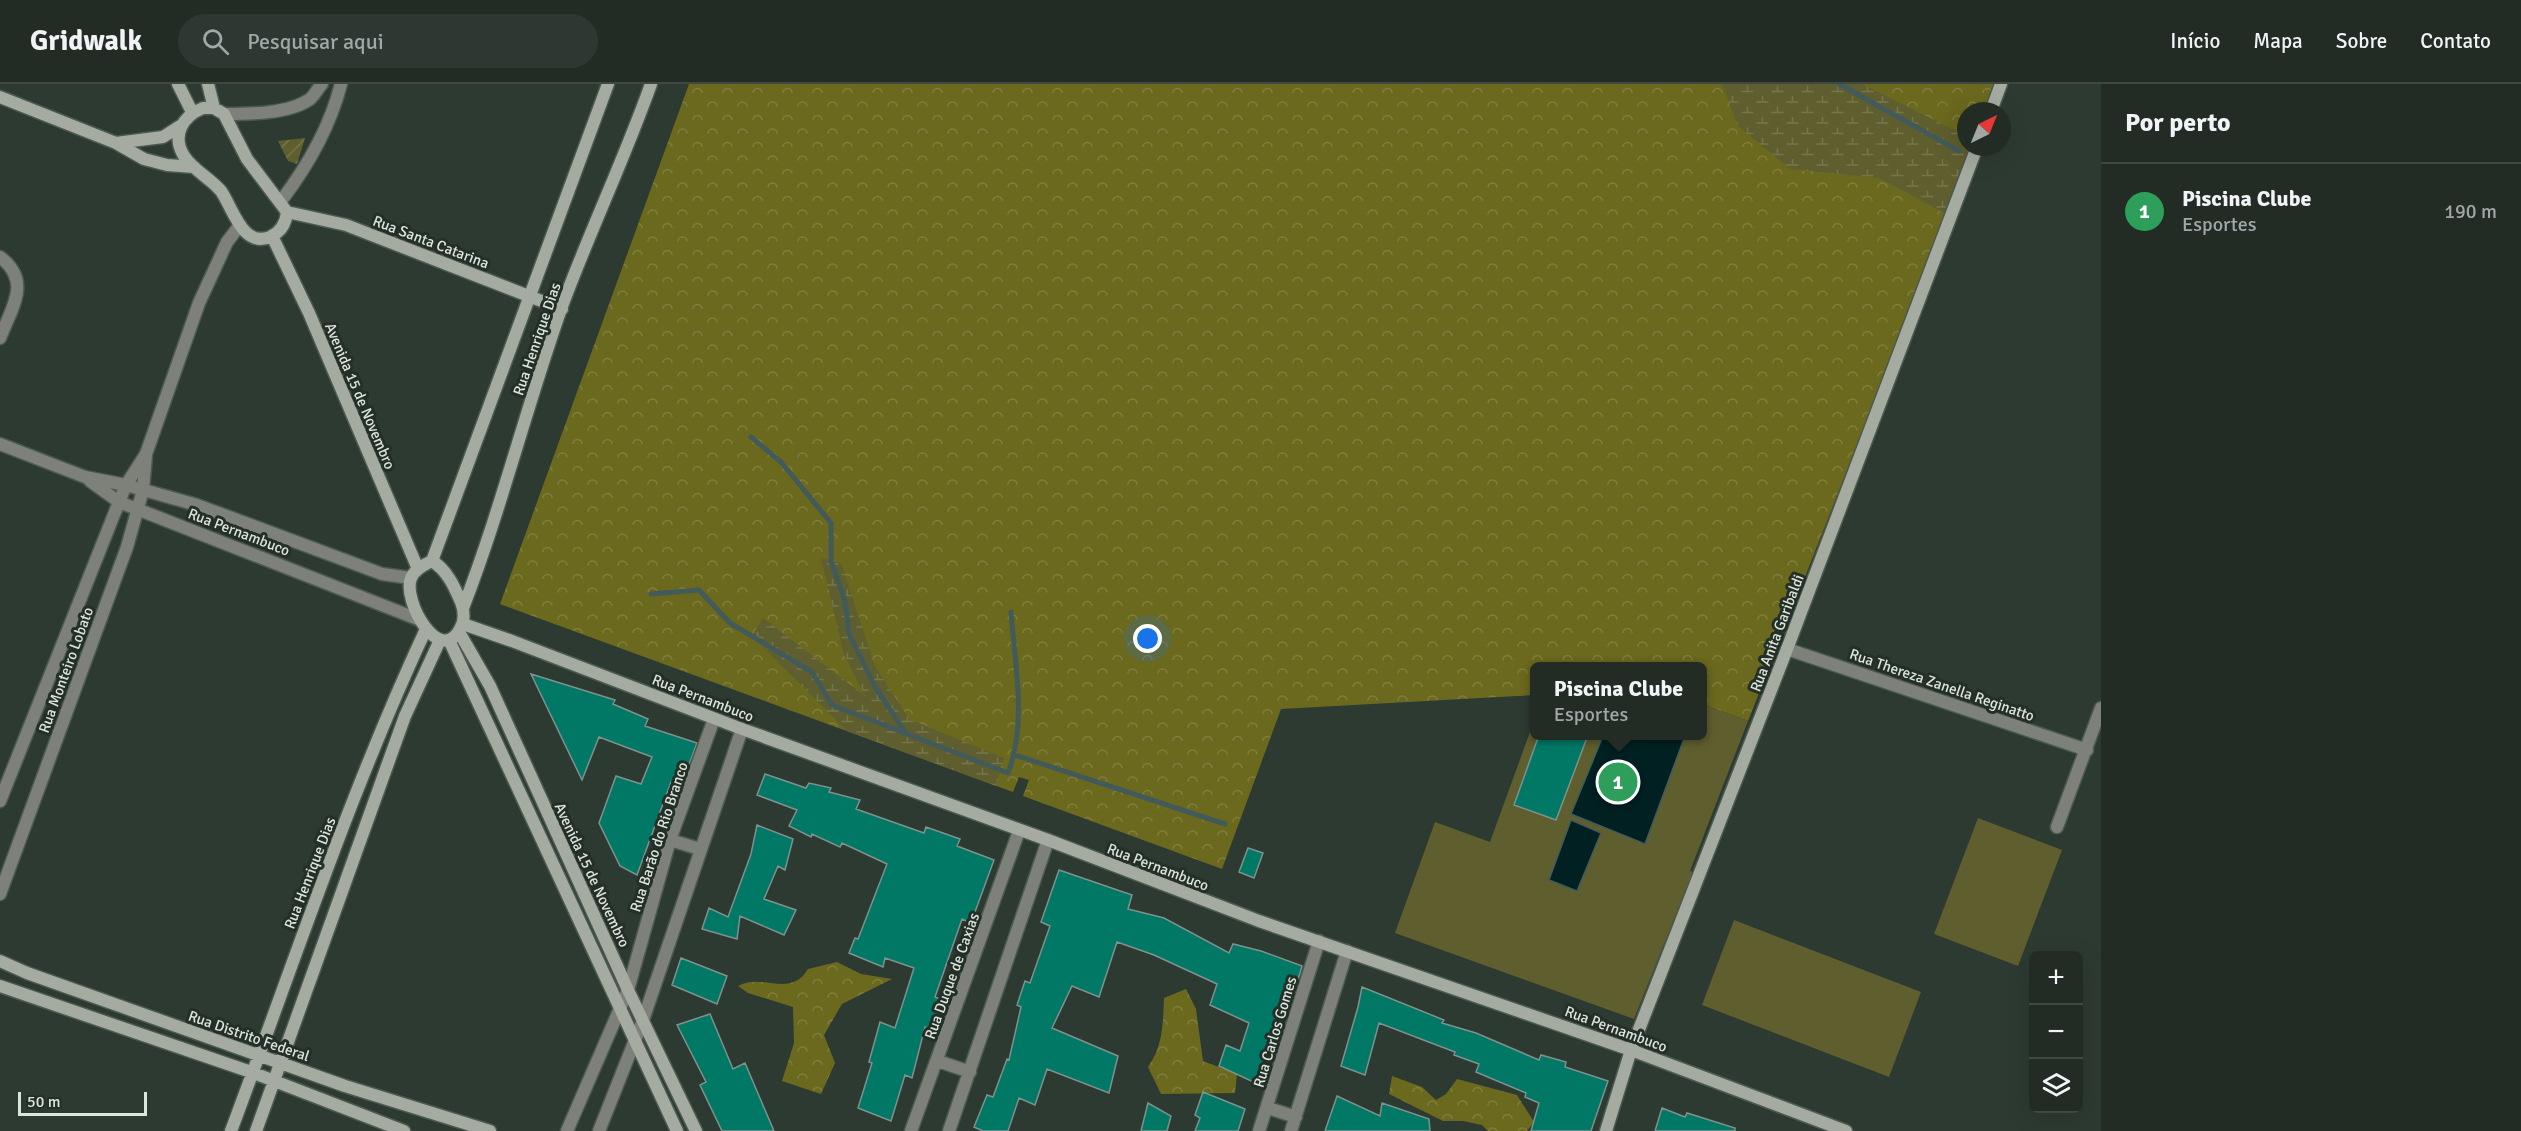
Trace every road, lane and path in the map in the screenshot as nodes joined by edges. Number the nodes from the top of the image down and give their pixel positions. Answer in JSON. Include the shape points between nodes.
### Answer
{"nodes":[{"id":1,"x":178,"y":84,"type":"edge"},
{"id":2,"x":208,"y":84,"type":"edge"},
{"id":3,"x":322,"y":84,"type":"edge"},
{"id":4,"x":341,"y":84,"type":"edge"},
{"id":5,"x":608,"y":84,"type":"edge"},
{"id":6,"x":651,"y":84,"type":"edge"},
{"id":7,"x":2001,"y":84,"type":"edge"},
{"id":8,"x":0,"y":97,"type":"edge"},
{"id":9,"x":1994,"y":102,"type":"edge"},
{"id":10,"x":219,"y":111,"type":"junction"},
{"id":11,"x":192,"y":112,"type":"junction"},
{"id":12,"x":180,"y":126,"type":"junction"},
{"id":13,"x":116,"y":143,"type":"junction"},
{"id":14,"x":1974,"y":156,"type":"edge"},
{"id":15,"x":194,"y":167,"type":"junction"},
{"id":16,"x":284,"y":206,"type":"junction"},
{"id":17,"x":240,"y":225,"type":"junction"},
{"id":18,"x":272,"y":236,"type":"junction"},
{"id":19,"x":0,"y":256,"type":"edge"},
{"id":20,"x":529,"y":297,"type":"junction"},
{"id":21,"x":562,"y":309,"type":"junction"},
{"id":22,"x":0,"y":338,"type":"edge"},
{"id":23,"x":0,"y":444,"type":"edge"},
{"id":24,"x":146,"y":454,"type":"junction"},
{"id":25,"x":85,"y":477,"type":"junction"},
{"id":26,"x":126,"y":485,"type":"junction"},
{"id":27,"x":143,"y":490,"type":"junction"},
{"id":28,"x":119,"y":502,"type":"junction"},
{"id":29,"x":138,"y":508,"type":"junction"},
{"id":30,"x":432,"y":561,"type":"junction"},
{"id":31,"x":415,"y":574,"type":"junction"},
{"id":32,"x":463,"y":608,"type":"junction"},
{"id":33,"x":423,"y":624,"type":"junction"},
{"id":34,"x":461,"y":628,"type":"junction"},
{"id":35,"x":444,"y":640,"type":"junction"},
{"id":36,"x":1787,"y":649,"type":"junction"},
{"id":37,"x":2101,"y":708,"type":"edge"},
{"id":38,"x":714,"y":719,"type":"junction"},
{"id":39,"x":742,"y":729,"type":"junction"},
{"id":40,"x":2087,"y":750,"type":"junction"},
{"id":41,"x":0,"y":801,"type":"edge"},
{"id":42,"x":2056,"y":827,"type":"dead end"},
{"id":43,"x":1019,"y":831,"type":"junction"},
{"id":44,"x":670,"y":840,"type":"junction"},
{"id":45,"x":1048,"y":840,"type":"junction"},
{"id":46,"x":700,"y":849,"type":"junction"},
{"id":47,"x":0,"y":894,"type":"edge"},
{"id":48,"x":1319,"y":941,"type":"junction"},
{"id":49,"x":1347,"y":951,"type":"junction"},
{"id":50,"x":0,"y":961,"type":"edge"},
{"id":51,"x":0,"y":986,"type":"edge"},
{"id":52,"x":628,"y":990,"type":"junction"},
{"id":53,"x":619,"y":1010,"type":"junction"},
{"id":54,"x":643,"y":1020,"type":"junction"},
{"id":55,"x":635,"y":1041,"type":"junction"},
{"id":56,"x":1631,"y":1050,"type":"junction"},
{"id":57,"x":257,"y":1055,"type":"junction"},
{"id":58,"x":938,"y":1061,"type":"junction"},
{"id":59,"x":282,"y":1063,"type":"junction"},
{"id":60,"x":252,"y":1071,"type":"junction"},
{"id":61,"x":970,"y":1072,"type":"junction"},
{"id":62,"x":274,"y":1080,"type":"junction"},
{"id":63,"x":1268,"y":1108,"type":"junction"},
{"id":64,"x":1296,"y":1117,"type":"junction"},
{"id":65,"x":231,"y":1131,"type":"edge"},
{"id":66,"x":256,"y":1131,"type":"edge"},
{"id":67,"x":404,"y":1131,"type":"edge"},
{"id":68,"x":490,"y":1131,"type":"edge"},
{"id":69,"x":567,"y":1131,"type":"edge"},
{"id":70,"x":599,"y":1131,"type":"edge"},
{"id":71,"x":677,"y":1131,"type":"edge"},
{"id":72,"x":696,"y":1131,"type":"edge"},
{"id":73,"x":911,"y":1131,"type":"edge"},
{"id":74,"x":949,"y":1131,"type":"edge"},
{"id":75,"x":1259,"y":1131,"type":"edge"},
{"id":76,"x":1291,"y":1131,"type":"edge"},
{"id":77,"x":1606,"y":1131,"type":"edge"},
{"id":78,"x":1846,"y":1131,"type":"edge"}],
"edges":[{"from":1,"to":11,"type":"street"},
{"from":2,"to":10,"type":"street"},
{"from":3,"to":10,"type":"street","via":[[309,99],[278,111]]},
{"from":4,"to":16,"type":"street"},
{"from":5,"to":20,"type":"street","name":"Rua Henrique Dias"},
{"from":6,"to":21,"type":"street","name":"Rua Henrique Dias"},
{"from":7,"to":9,"type":"street"},
{"from":8,"to":13,"type":"street"},
{"from":10,"to":11,"type":"street"},
{"from":10,"to":16,"type":"street","via":[[262,182]]},
{"from":11,"to":12,"type":"street"},
{"from":12,"to":13,"type":"street","via":[[163,137]]},
{"from":12,"to":15,"type":"street","via":[[180,147]]},
{"from":13,"to":15,"type":"street","via":[[144,159]]},
{"from":14,"to":36,"type":"street","name":"Rua Anita Garibaldi"},
{"from":15,"to":17,"type":"street","via":[[220,190]]},
{"from":16,"to":18,"type":"street","via":[[286,220]]},
{"from":16,"to":20,"type":"street","name":"Rua Santa Catarina","via":[[346,225]]},
{"from":17,"to":18,"type":"street","via":[[250,237],[261,240]]},
{"from":17,"to":24,"type":"street","name":"Rua Monteiro Lobato","via":[[226,242],[199,303]]},
{"from":18,"to":31,"type":"street","name":"Avenida 15 de Novembro","via":[[309,313]]},
{"from":19,"to":22,"type":"street","via":[[11,265],[18,279],[16,296]]},
{"from":20,"to":21,"type":"street","name":"Rua Santa Catarina"},
{"from":20,"to":30,"type":"street","name":"Rua Henrique Dias"},
{"from":21,"to":32,"type":"street","name":"Rua Henrique Dias"},
{"from":23,"to":25,"type":"street","name":"Rua Pernambuco"},
{"from":24,"to":26,"type":"street","name":"Rua Monteiro Lobato"},
{"from":24,"to":27,"type":"street","name":"Rua Monteiro Lobato"},
{"from":25,"to":26,"type":"street","name":"Rua Pernambuco"},
{"from":25,"to":28,"type":"street","name":"Rua Pernambuco"},
{"from":26,"to":27,"type":"street","name":"Rua Pernambuco"},
{"from":26,"to":28,"type":"street","name":"Rua Monteiro Lobato"},
{"from":27,"to":29,"type":"street","name":"Rua Monteiro Lobato"},
{"from":27,"to":31,"type":"street","name":"Rua Pernambuco","via":[[197,505],[382,574]]},
{"from":28,"to":29,"type":"street","name":"Rua Pernambuco"},
{"from":28,"to":41,"type":"street","name":"Rua Monteiro Lobato"},
{"from":29,"to":33,"type":"street","name":"Rua Pernambuco"},
{"from":29,"to":47,"type":"street","name":"Rua Monteiro Lobato","via":[[128,547]]},
{"from":30,"to":31,"type":"street"},
{"from":30,"to":32,"type":"street","name":"Avenida 15 de Novembro","via":[[441,566]]},
{"from":31,"to":33,"type":"street","name":"Avenida 15 de Novembro","via":[[410,591]]},
{"from":32,"to":34,"type":"street","name":"Avenida 15 de Novembro"},
{"from":33,"to":35,"type":"street"},
{"from":33,"to":57,"type":"street","name":"Rua Henrique Dias"},
{"from":34,"to":35,"type":"street"},
{"from":34,"to":38,"type":"street","name":"Rua Pernambuco","via":[[512,641]]},
{"from":34,"to":52,"type":"street","name":"Avenida 15 de Novembro"},
{"from":35,"to":53,"type":"street"},
{"from":35,"to":59,"type":"street","via":[[405,716]]},
{"from":36,"to":40,"type":"street","name":"Rua Thereza Zanella Reginatto"},
{"from":36,"to":56,"type":"street","name":"Rua Anita Garibaldi"},
{"from":37,"to":40,"type":"street"},
{"from":38,"to":39,"type":"street","name":"Rua Pernambuco"},
{"from":38,"to":44,"type":"street","name":"Rua Barão do Rio Branco"},
{"from":39,"to":43,"type":"street","name":"Rua Pernambuco"},
{"from":39,"to":46,"type":"street"},
{"from":40,"to":42,"type":"street"},
{"from":43,"to":45,"type":"street","name":"Rua Pernambuco"},
{"from":43,"to":58,"type":"street","name":"Rua Duque de Caxias"},
{"from":44,"to":46,"type":"street"},
{"from":44,"to":52,"type":"street","name":"Rua Barão do Rio Branco"},
{"from":45,"to":48,"type":"street","name":"Rua Pernambuco"},
{"from":45,"to":61,"type":"street"},
{"from":46,"to":54,"type":"street"},
{"from":48,"to":49,"type":"street","name":"Rua Pernambuco"},
{"from":48,"to":63,"type":"street","name":"Rua Carlos Gomes"},
{"from":49,"to":56,"type":"street","name":"Rua Pernambuco"},
{"from":49,"to":64,"type":"street"},
{"from":50,"to":57,"type":"street","name":"Rua Distrito Federal"},
{"from":51,"to":60,"type":"street"},
{"from":52,"to":53,"type":"street","name":"Rua Barão do Rio Branco"},
{"from":52,"to":54,"type":"street","name":"Avenida 15 de Novembro"},
{"from":53,"to":55,"type":"street"},
{"from":53,"to":69,"type":"street","name":"Rua Barão do Rio Branco"},
{"from":54,"to":55,"type":"street"},
{"from":54,"to":72,"type":"street","name":"Avenida 15 de Novembro"},
{"from":55,"to":70,"type":"street"},
{"from":55,"to":71,"type":"street"},
{"from":56,"to":77,"type":"street","name":"Rua Anita Garibaldi"},
{"from":56,"to":78,"type":"street","name":"Rua Pernambuco"},
{"from":57,"to":59,"type":"street","name":"Rua Distrito Federal"},
{"from":57,"to":60,"type":"street","name":"Rua Henrique Dias"},
{"from":58,"to":61,"type":"street"},
{"from":58,"to":73,"type":"street","name":"Rua Duque de Caxias"},
{"from":59,"to":62,"type":"street"},
{"from":59,"to":68,"type":"street","name":"Rua Distrito Federal"},
{"from":60,"to":62,"type":"street"},
{"from":60,"to":65,"type":"street","name":"Rua Henrique Dias"},
{"from":61,"to":74,"type":"street"},
{"from":62,"to":66,"type":"street"},
{"from":62,"to":67,"type":"street"},
{"from":63,"to":64,"type":"street"},
{"from":63,"to":75,"type":"street","name":"Rua Carlos Gomes"},
{"from":64,"to":76,"type":"street"}]}
